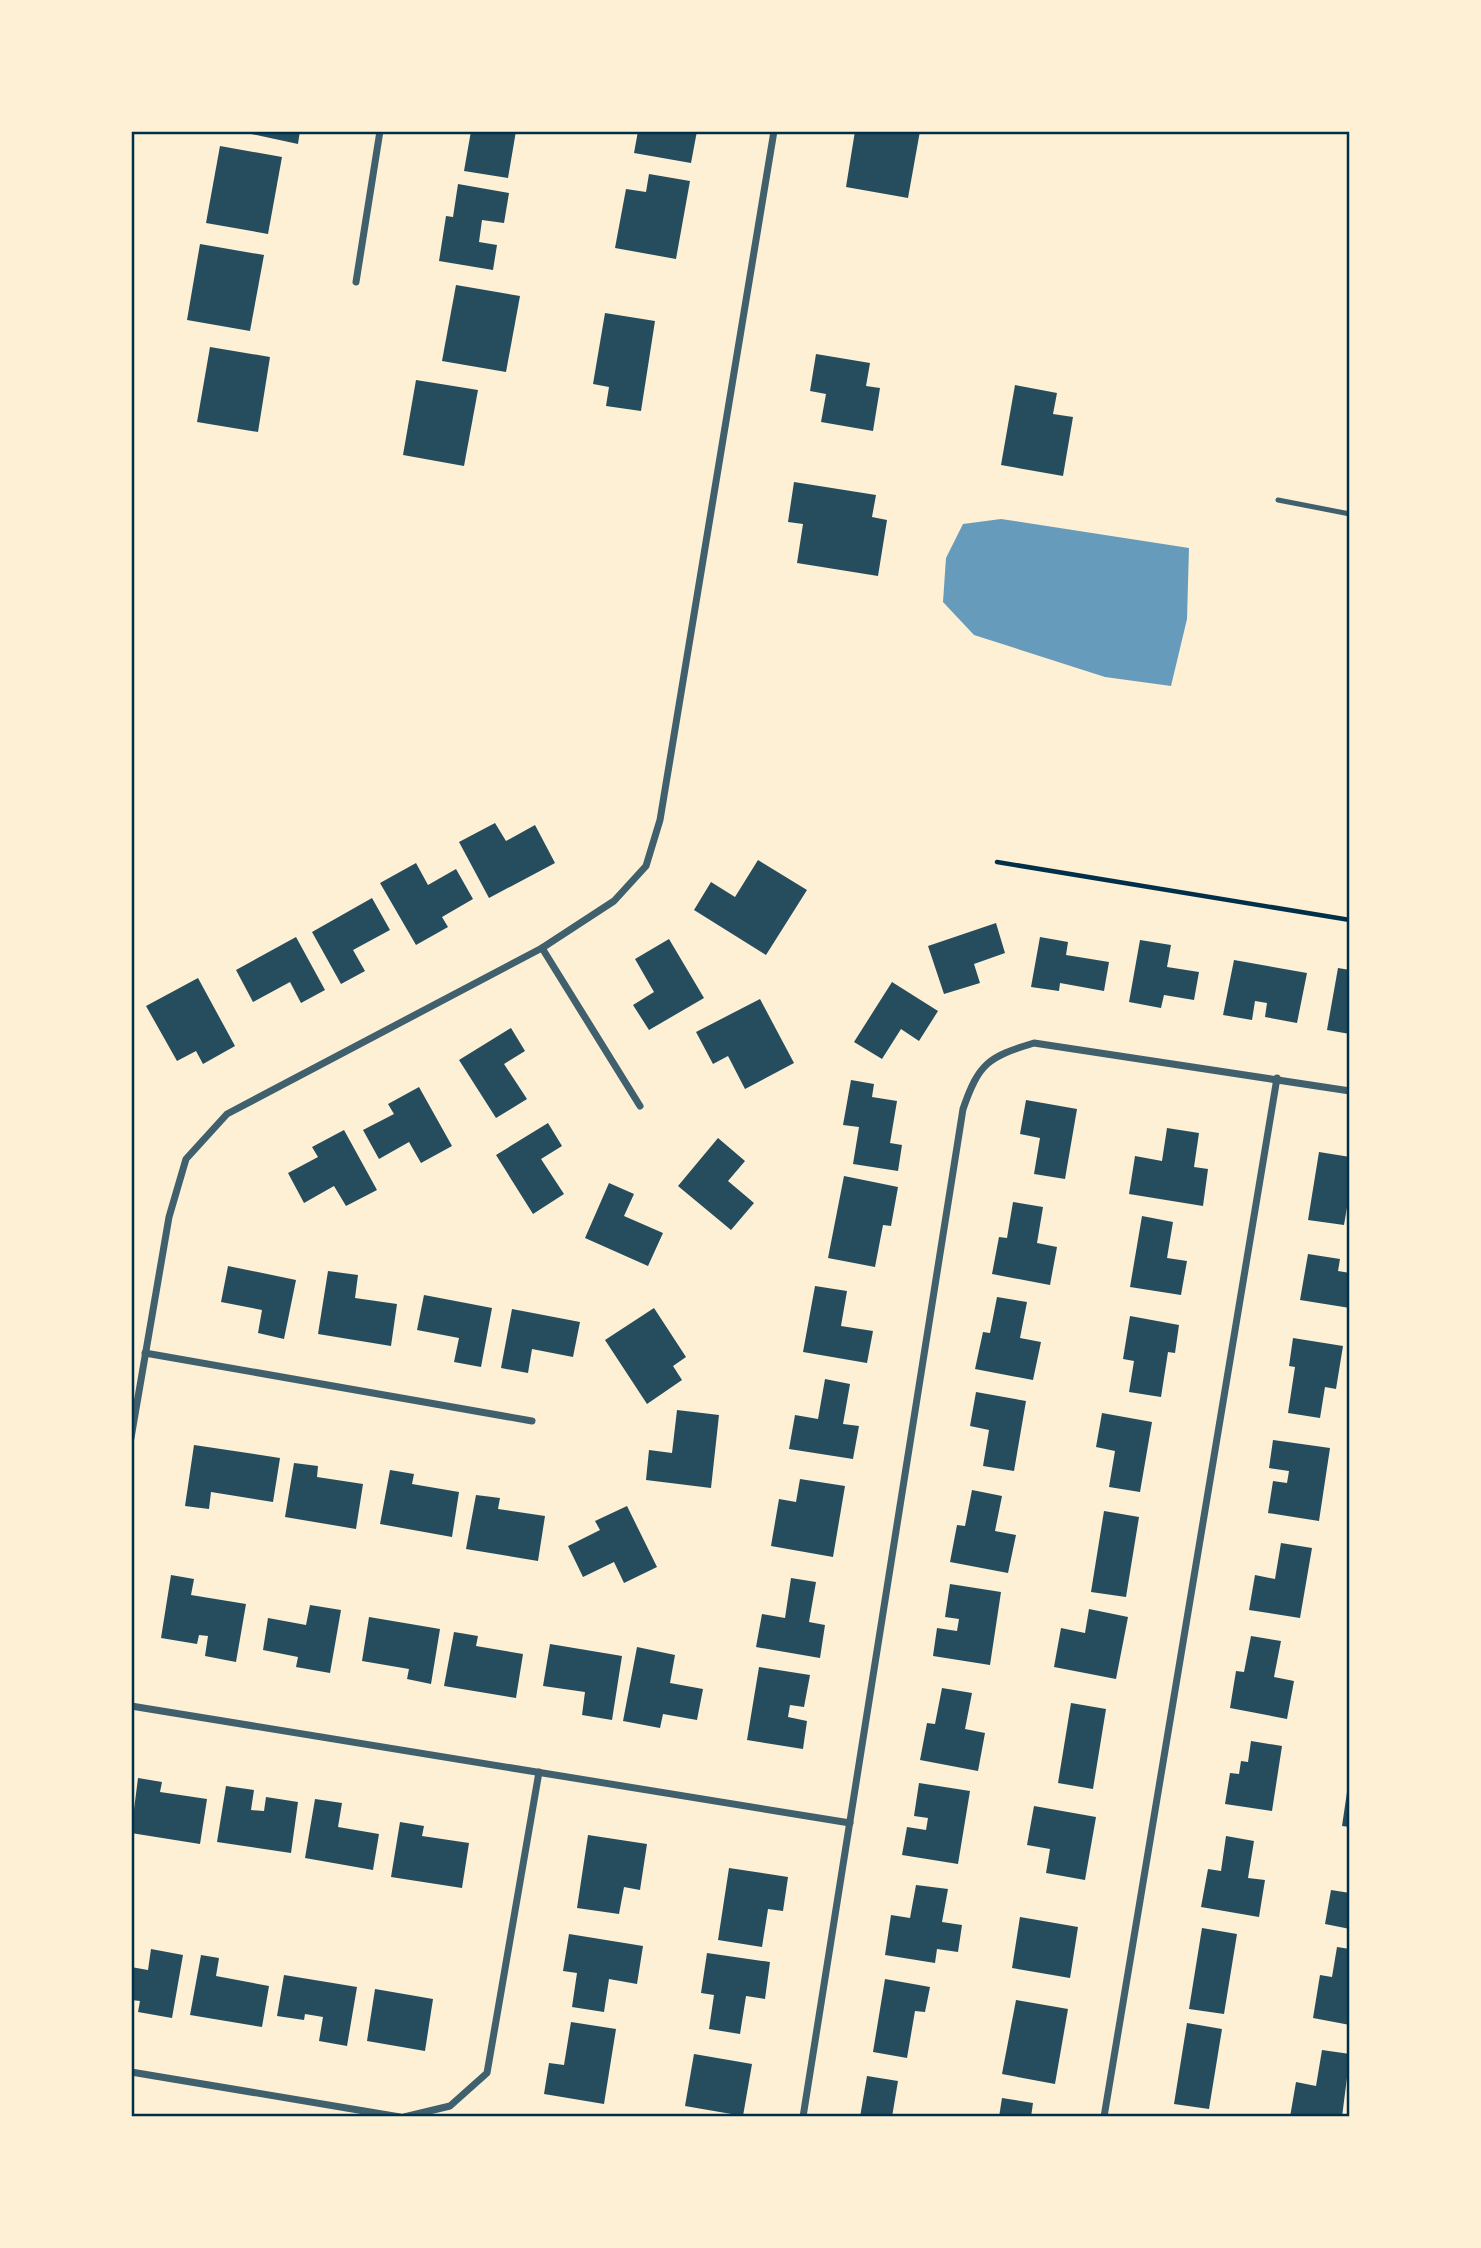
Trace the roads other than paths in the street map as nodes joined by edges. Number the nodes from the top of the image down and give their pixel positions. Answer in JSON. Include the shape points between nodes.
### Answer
{"nodes":[{"id":1,"x":380,"y":131,"type":"edge"},
{"id":2,"x":774,"y":131,"type":"edge"},
{"id":3,"x":356,"y":282,"type":"dead end"},
{"id":4,"x":1278,"y":500,"type":"dead end"},
{"id":5,"x":1350,"y":514,"type":"edge"},
{"id":6,"x":542,"y":948,"type":"junction"},
{"id":7,"x":1278,"y":1078,"type":"junction"},
{"id":8,"x":1350,"y":1091,"type":"edge"},
{"id":9,"x":640,"y":1106,"type":"dead end"},
{"id":10,"x":145,"y":1353,"type":"junction"},
{"id":11,"x":532,"y":1421,"type":"dead end"},
{"id":12,"x":131,"y":1438,"type":"edge"},
{"id":13,"x":131,"y":1706,"type":"edge"},
{"id":14,"x":539,"y":1772,"type":"junction"},
{"id":15,"x":850,"y":1823,"type":"junction"},
{"id":16,"x":131,"y":2072,"type":"edge"},
{"id":17,"x":402,"y":2117,"type":"edge"},
{"id":18,"x":803,"y":2117,"type":"edge"},
{"id":19,"x":1104,"y":2117,"type":"edge"}],
"edges":[{"from":1,"to":3,"type":"street"},
{"from":2,"to":6,"type":"street","via":[[660,820],[646,866],[614,901]]},
{"from":4,"to":5,"type":"lane"},
{"from":6,"to":9,"type":"street"},
{"from":6,"to":10,"type":"street","via":[[227,1114],[186,1158],[169,1217]]},
{"from":7,"to":8,"type":"street"},
{"from":7,"to":15,"type":"street","via":[[1034,1043],[999,1054],[974,1076],[963,1109]]},
{"from":7,"to":19,"type":"street"},
{"from":10,"to":11,"type":"street"},
{"from":10,"to":12,"type":"street"},
{"from":13,"to":14,"type":"street"},
{"from":14,"to":15,"type":"street"},
{"from":14,"to":17,"type":"street","via":[[487,2073],[450,2106]]},
{"from":15,"to":18,"type":"street"},
{"from":16,"to":17,"type":"street"}]}
